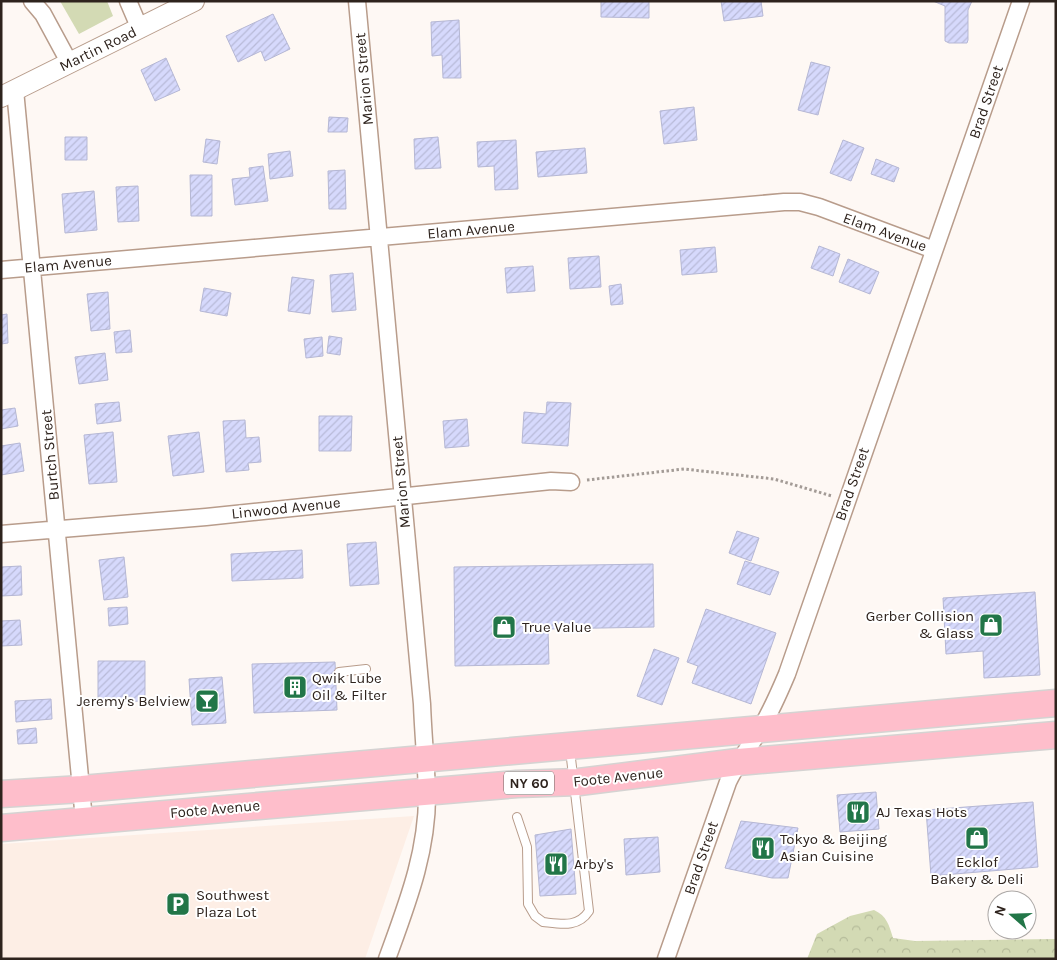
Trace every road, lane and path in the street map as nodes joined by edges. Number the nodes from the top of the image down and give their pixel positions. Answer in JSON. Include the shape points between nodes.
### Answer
{"nodes":[{"id":1,"x":32,"y":1,"type":"edge"},
{"id":2,"x":128,"y":1,"type":"edge"},
{"id":3,"x":194,"y":1,"type":"edge"},
{"id":4,"x":357,"y":1,"type":"edge"},
{"id":5,"x":1021,"y":1,"type":"edge"},
{"id":6,"x":140,"y":29,"type":"junction"},
{"id":7,"x":69,"y":62,"type":"junction"},
{"id":8,"x":8,"y":93,"type":"edge"},
{"id":9,"x":378,"y":238,"type":"junction"},
{"id":10,"x":934,"y":250,"type":"junction"},
{"id":11,"x":32,"y":267,"type":"junction"},
{"id":12,"x":1,"y":270,"type":"edge"},
{"id":13,"x":571,"y":482,"type":"joint"},
{"id":14,"x":403,"y":496,"type":"junction"},
{"id":15,"x":846,"y":500,"type":"junction"},
{"id":16,"x":57,"y":530,"type":"junction"},
{"id":17,"x":1,"y":534,"type":"edge"},
{"id":18,"x":366,"y":669,"type":"dead end"},
{"id":19,"x":339,"y":672,"type":"dead end"},
{"id":20,"x":1056,"y":703,"type":"edge"},
{"id":21,"x":761,"y":728,"type":"junction"},
{"id":22,"x":1056,"y":735,"type":"edge"},
{"id":23,"x":570,"y":745,"type":"junction"},
{"id":24,"x":425,"y":758,"type":"junction"},
{"id":25,"x":738,"y":762,"type":"junction"},
{"id":26,"x":574,"y":782,"type":"junction"},
{"id":27,"x":82,"y":788,"type":"junction"},
{"id":28,"x":426,"y":792,"type":"junction"},
{"id":29,"x":1,"y":794,"type":"edge"},
{"id":30,"x":517,"y":817,"type":"dead end"},
{"id":31,"x":84,"y":820,"type":"junction"},
{"id":32,"x":1,"y":828,"type":"edge"},
{"id":33,"x":387,"y":959,"type":"edge"},
{"id":34,"x":666,"y":959,"type":"edge"}],
"edges":[{"from":1,"to":7,"type":"street","via":[[43,14]]},
{"from":2,"to":6,"type":"street"},
{"from":3,"to":6,"type":"street","name":"Martin Road"},
{"from":4,"to":9,"type":"street","name":"Marion Street"},
{"from":5,"to":10,"type":"street","name":"Brad Street"},
{"from":6,"to":7,"type":"street","name":"Martin Road"},
{"from":7,"to":8,"type":"street","name":"Martin Road"},
{"from":8,"to":11,"type":"street","name":"Burtch Street","via":[[18,115]]},
{"from":9,"to":10,"type":"street","name":"Elam Avenue","via":[[800,202]]},
{"from":9,"to":11,"type":"street","name":"Elam Avenue"},
{"from":9,"to":14,"type":"street","name":"Marion Street"},
{"from":10,"to":15,"type":"street","name":"Brad Street"},
{"from":11,"to":12,"type":"street","name":"Elam Avenue"},
{"from":11,"to":16,"type":"street","name":"Burtch Street"},
{"from":13,"to":14,"type":"street","name":"Linwood Avenue","via":[[551,481]]},
{"from":13,"to":15,"type":"path","via":[[684,469],[774,479]]},
{"from":14,"to":16,"type":"street","name":"Linwood Avenue"},
{"from":14,"to":24,"type":"street","name":"Marion Street"},
{"from":15,"to":21,"type":"street","name":"Brad Street","via":[[787,674]]},
{"from":16,"to":17,"type":"street","name":"Linwood Avenue"},
{"from":16,"to":27,"type":"street","name":"Burtch Street"},
{"from":18,"to":19,"type":"lane"},
{"from":20,"to":21,"type":"highway","number":"NY 60"},
{"from":21,"to":23,"type":"highway","number":"NY 60"},
{"from":21,"to":25,"type":"street","name":"Brad Street"},
{"from":22,"to":25,"type":"highway","name":"Foote Avenue","number":"NY 60"},
{"from":23,"to":24,"type":"highway","number":"NY 60"},
{"from":23,"to":26,"type":"lane"},
{"from":24,"to":27,"type":"highway","number":"NY 60"},
{"from":24,"to":28,"type":"street","name":"Marion Street"},
{"from":25,"to":26,"type":"highway","name":"Foote Avenue","number":"NY 60"},
{"from":25,"to":34,"type":"street","name":"Brad Street","via":[[728,782]]},
{"from":26,"to":28,"type":"highway","name":"Foote Avenue","number":"NY 60"},
{"from":26,"to":30,"type":"lane","via":[[589,912],[577,923],[543,922],[531,911],[528,904],[527,847]]},
{"from":27,"to":29,"type":"highway","number":"NY 60"},
{"from":27,"to":31,"type":"street","name":"Burtch Street"},
{"from":28,"to":31,"type":"highway","name":"Foote Avenue","number":"NY 60"},
{"from":28,"to":33,"type":"street","name":"Marion Street","via":[[418,870]]},
{"from":31,"to":32,"type":"highway","name":"Foote Avenue","number":"NY 60"}]}
